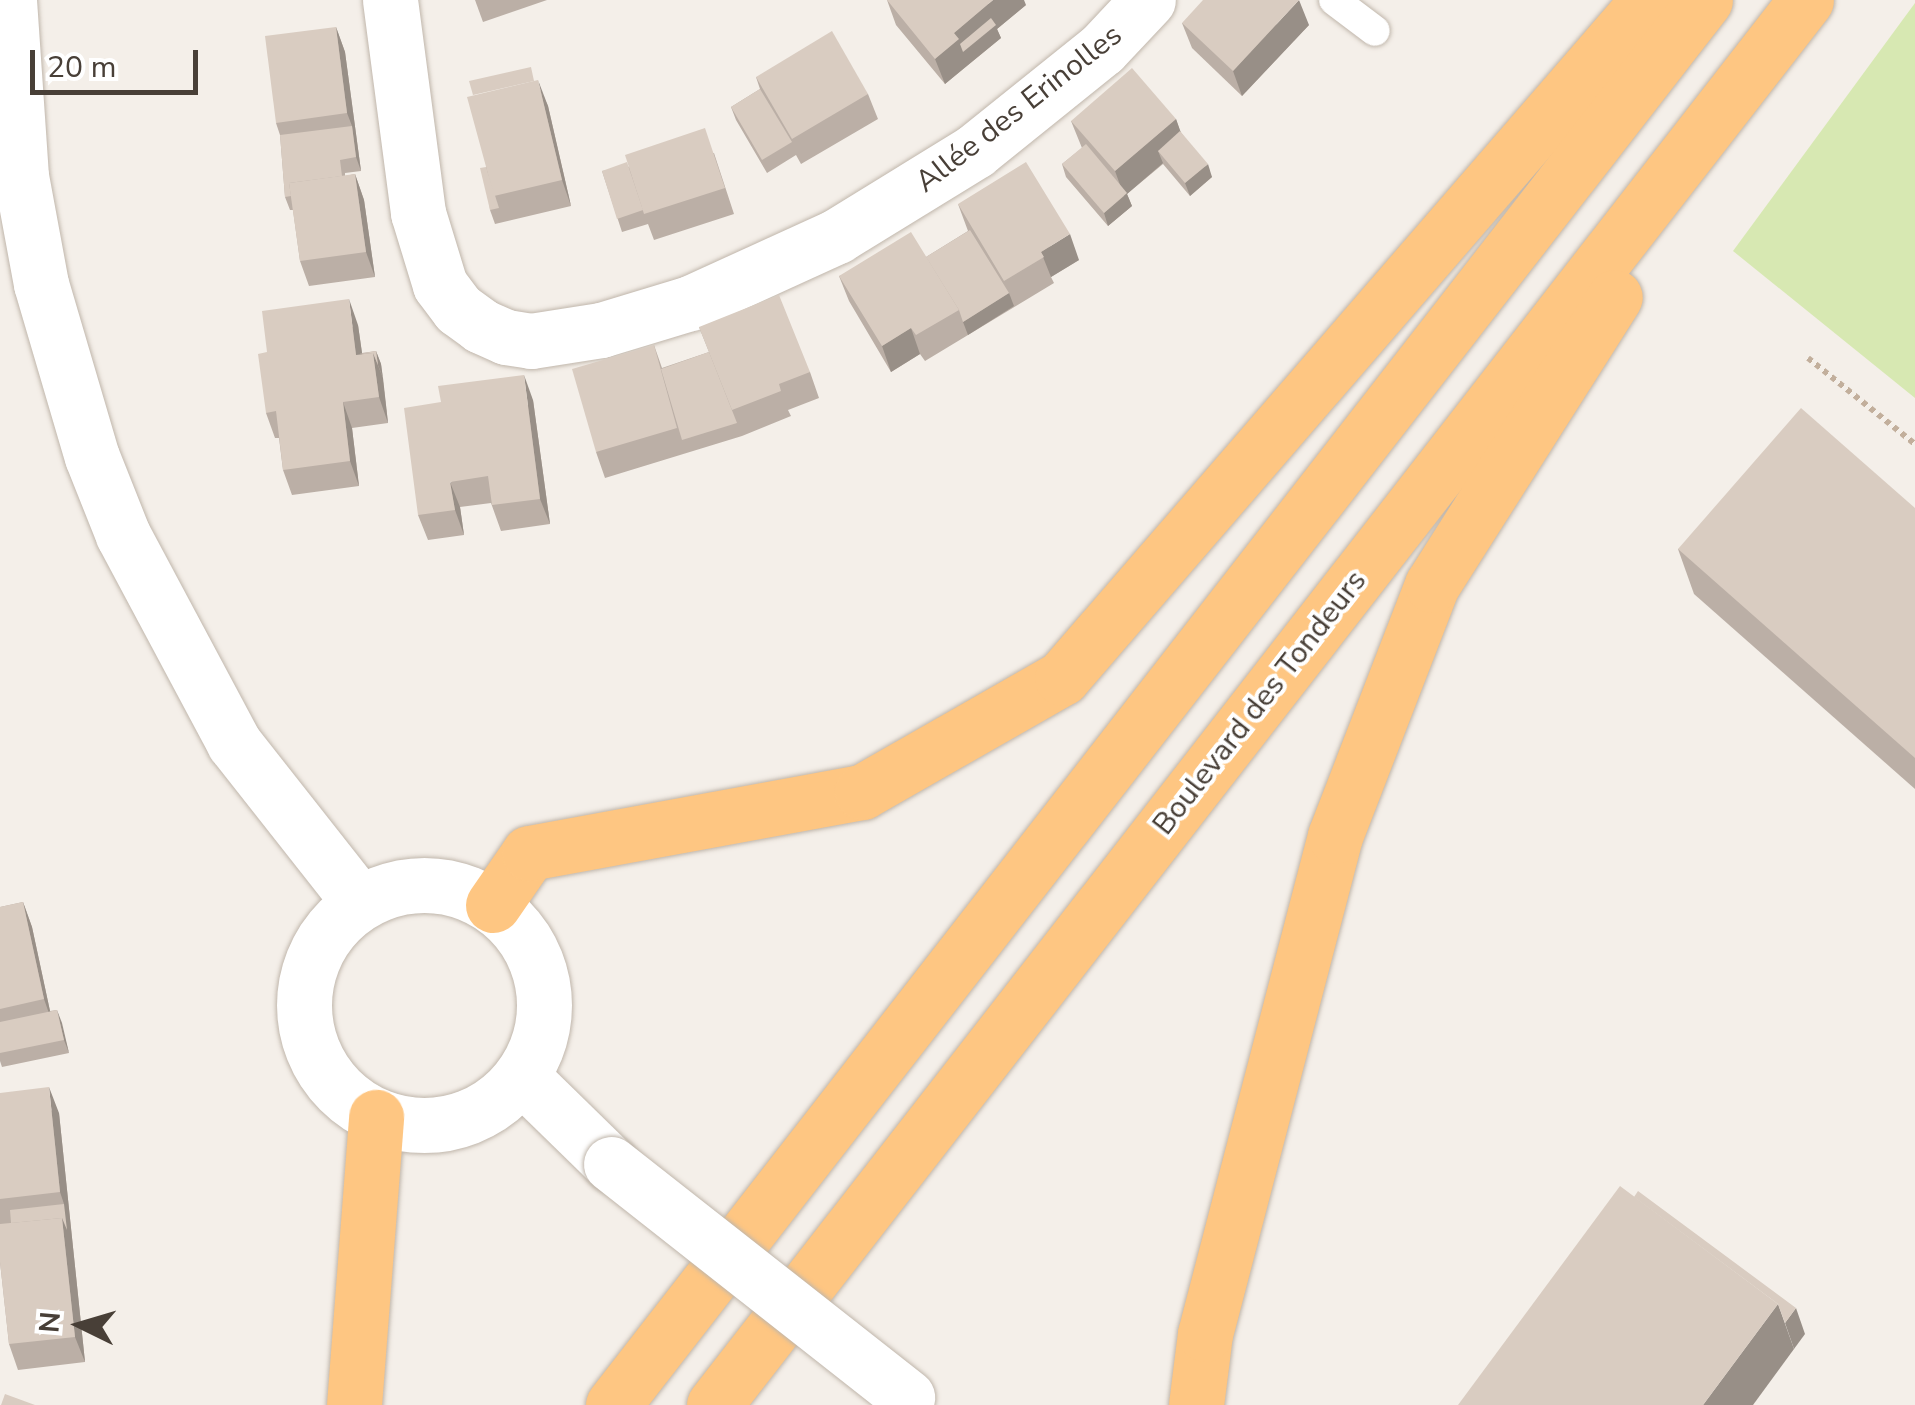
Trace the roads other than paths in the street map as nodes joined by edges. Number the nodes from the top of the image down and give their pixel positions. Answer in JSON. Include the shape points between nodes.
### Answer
{"nodes":[{"id":1,"x":8,"y":0,"type":"edge"},
{"id":2,"x":390,"y":0,"type":"edge"},
{"id":3,"x":1148,"y":0,"type":"edge"},
{"id":4,"x":1334,"y":0,"type":"edge"},
{"id":5,"x":1648,"y":0,"type":"edge"},
{"id":6,"x":1704,"y":0,"type":"edge"},
{"id":7,"x":1799,"y":8,"type":"edge"},
{"id":8,"x":1375,"y":31,"type":"dead end"},
{"id":9,"x":359,"y":902,"type":"junction"},
{"id":10,"x":493,"y":905,"type":"junction"},
{"id":11,"x":522,"y":1078,"type":"junction"},
{"id":12,"x":376,"y":1117,"type":"junction"},
{"id":13,"x":912,"y":1401,"type":"edge"},
{"id":14,"x":354,"y":1405,"type":"edge"},
{"id":15,"x":613,"y":1405,"type":"edge"},
{"id":16,"x":714,"y":1405,"type":"edge"},
{"id":17,"x":1196,"y":1405,"type":"edge"}],
"edges":[{"from":1,"to":9,"type":"street","via":[[21,176],[41,284],[98,473],[176,641],[234,743]]},
{"from":2,"to":3,"type":"street","name":"Allée des Erinolles","via":[[426,252],[458,309],[506,337],[531,340],[602,330],[690,303],[851,228],[930,182],[1041,100]]},
{"from":4,"to":8,"type":"lane"},
{"from":5,"to":10,"type":"highway","via":[[1062,678],[862,792],[529,853]]},
{"from":6,"to":15,"type":"highway"},
{"from":7,"to":16,"type":"highway","name":"Boulevard des Tondeurs"},
{"from":7,"to":17,"type":"highway","via":[[1432,585],[1334,836],[1205,1334]]},
{"from":9,"to":10,"type":"street","via":[[390,888],[432,884]]},
{"from":9,"to":12,"type":"street","via":[[318,946],[303,1010],[324,1076]]},
{"from":10,"to":11,"type":"street","via":[[513,922],[544,982],[544,1024]]},
{"from":11,"to":12,"type":"street","via":[[490,1107],[451,1124],[417,1127]]},
{"from":11,"to":13,"type":"street","bridge":true,"via":[[611,1164]]},
{"from":12,"to":14,"type":"highway"}]}
